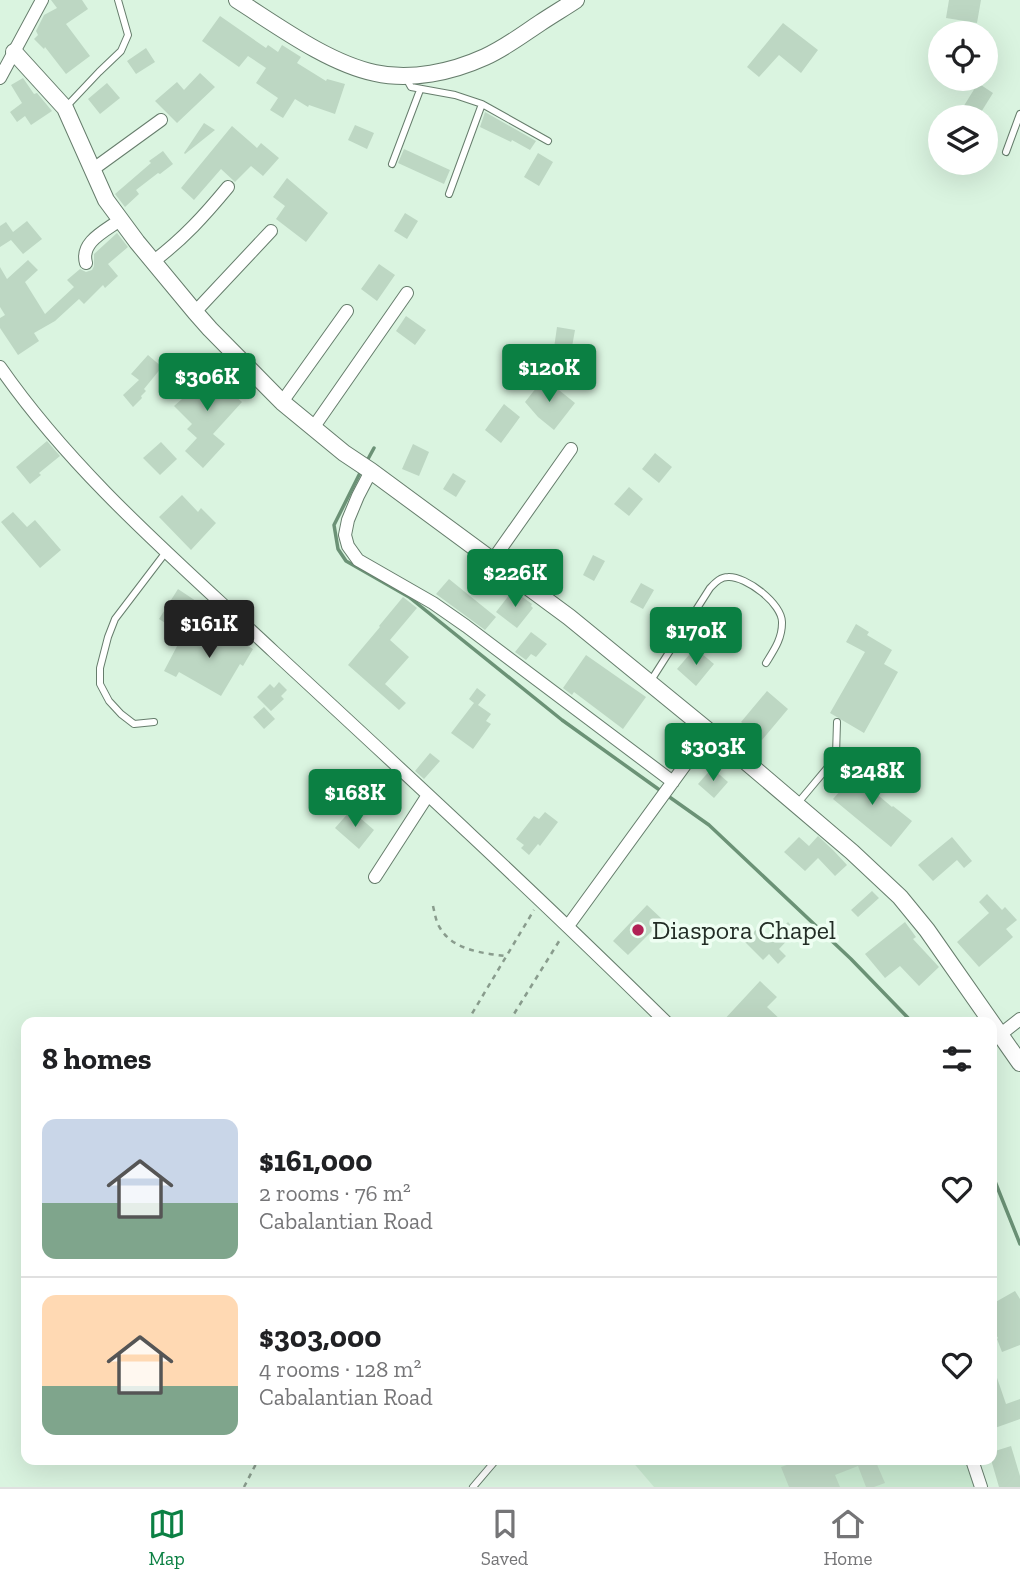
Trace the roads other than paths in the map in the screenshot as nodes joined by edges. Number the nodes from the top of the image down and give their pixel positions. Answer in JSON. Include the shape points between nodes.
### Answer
{"nodes":[{"id":1,"x":42,"y":0,"type":"edge"},
{"id":2,"x":117,"y":0,"type":"edge"},
{"id":3,"x":237,"y":0,"type":"edge"},
{"id":4,"x":576,"y":0,"type":"edge"},
{"id":5,"x":14,"y":52,"type":"junction"},
{"id":6,"x":406,"y":76,"type":"junction"},
{"id":7,"x":0,"y":78,"type":"edge"},
{"id":8,"x":420,"y":90,"type":"junction"},
{"id":9,"x":482,"y":104,"type":"junction"},
{"id":10,"x":65,"y":108,"type":"junction"},
{"id":11,"x":1020,"y":114,"type":"edge"},
{"id":12,"x":161,"y":120,"type":"dead end"},
{"id":13,"x":548,"y":141,"type":"dead end"},
{"id":14,"x":1006,"y":152,"type":"dead end"},
{"id":15,"x":392,"y":164,"type":"dead end"},
{"id":16,"x":92,"y":170,"type":"junction"},
{"id":17,"x":228,"y":187,"type":"dead end"},
{"id":18,"x":449,"y":194,"type":"dead end"},
{"id":19,"x":120,"y":220,"type":"junction"},
{"id":20,"x":271,"y":231,"type":"dead end"},
{"id":21,"x":154,"y":261,"type":"junction"},
{"id":22,"x":86,"y":263,"type":"dead end"},
{"id":23,"x":407,"y":293,"type":"dead end"},
{"id":24,"x":347,"y":311,"type":"dead end"},
{"id":25,"x":195,"y":312,"type":"junction"},
{"id":26,"x":0,"y":367,"type":"edge"},
{"id":27,"x":282,"y":402,"type":"junction"},
{"id":28,"x":313,"y":429,"type":"junction"},
{"id":29,"x":571,"y":449,"type":"dead end"},
{"id":30,"x":371,"y":471,"type":"junction"},
{"id":31,"x":166,"y":552,"type":"junction"},
{"id":32,"x":492,"y":561,"type":"junction"},
{"id":33,"x":222,"y":604,"type":"junction"},
{"id":34,"x":202,"y":642,"type":"dead end"},
{"id":35,"x":766,"y":663,"type":"dead end"},
{"id":36,"x":650,"y":683,"type":"junction"},
{"id":37,"x":154,"y":722,"type":"dead end"},
{"id":38,"x":837,"y":722,"type":"dead end"},
{"id":39,"x":709,"y":732,"type":"junction"},
{"id":40,"x":671,"y":786,"type":"junction"},
{"id":41,"x":428,"y":795,"type":"junction"},
{"id":42,"x":796,"y":805,"type":"junction"},
{"id":43,"x":375,"y":877,"type":"dead end"},
{"id":44,"x":568,"y":926,"type":"junction"},
{"id":45,"x":661,"y":1017,"type":"edge"},
{"id":46,"x":989,"y":1017,"type":"edge"},
{"id":47,"x":1020,"y":1019,"type":"edge"},
{"id":48,"x":997,"y":1028,"type":"edge"},
{"id":49,"x":1001,"y":1034,"type":"junction"},
{"id":50,"x":1020,"y":1063,"type":"edge"},
{"id":51,"x":492,"y":1465,"type":"edge"},
{"id":52,"x":974,"y":1465,"type":"edge"},
{"id":53,"x":473,"y":1487,"type":"edge"},
{"id":54,"x":981,"y":1487,"type":"edge"}],
"edges":[{"from":1,"to":5,"type":"street"},
{"from":2,"to":10,"type":"lane","via":[[128,35],[121,51]]},
{"from":3,"to":6,"type":"street","via":[[355,67]]},
{"from":4,"to":6,"type":"street","via":[[485,57],[442,72]]},
{"from":5,"to":7,"type":"street"},
{"from":5,"to":10,"type":"street"},
{"from":6,"to":8,"type":"lane","via":[[411,87]]},
{"from":8,"to":9,"type":"lane"},
{"from":8,"to":15,"type":"lane"},
{"from":9,"to":13,"type":"lane"},
{"from":9,"to":18,"type":"lane"},
{"from":10,"to":16,"type":"street"},
{"from":11,"to":14,"type":"lane"},
{"from":12,"to":16,"type":"street"},
{"from":16,"to":19,"type":"street"},
{"from":17,"to":21,"type":"street","via":[[180,240]]},
{"from":19,"to":21,"type":"street"},
{"from":19,"to":22,"type":"street","via":[[88,244]]},
{"from":20,"to":25,"type":"street"},
{"from":21,"to":25,"type":"street"},
{"from":23,"to":28,"type":"street"},
{"from":24,"to":27,"type":"street"},
{"from":25,"to":27,"type":"street"},
{"from":26,"to":31,"type":"street","via":[[68,452]]},
{"from":27,"to":28,"type":"street"},
{"from":28,"to":30,"type":"street"},
{"from":29,"to":32,"type":"street"},
{"from":30,"to":32,"type":"street"},
{"from":30,"to":40,"type":"street","via":[[345,535],[358,559],[466,626]]},
{"from":31,"to":33,"type":"street"},
{"from":31,"to":37,"type":"lane","via":[[115,619],[100,668],[100,684],[121,714],[134,724]]},
{"from":32,"to":36,"type":"street"},
{"from":33,"to":34,"type":"lane"},
{"from":33,"to":41,"type":"street"},
{"from":35,"to":36,"type":"lane","via":[[780,642],[783,620],[776,606],[751,585],[727,577],[710,588]]},
{"from":36,"to":39,"type":"street"},
{"from":38,"to":42,"type":"lane","via":[[836,755]]},
{"from":39,"to":40,"type":"street"},
{"from":39,"to":42,"type":"street"},
{"from":40,"to":44,"type":"street"},
{"from":41,"to":43,"type":"street"},
{"from":41,"to":44,"type":"street"},
{"from":42,"to":46,"type":"street","via":[[900,897]]},
{"from":44,"to":45,"type":"street"},
{"from":47,"to":49,"type":"street"},
{"from":48,"to":49,"type":"street"},
{"from":49,"to":50,"type":"street"},
{"from":51,"to":53,"type":"lane"},
{"from":52,"to":54,"type":"street"}]}
